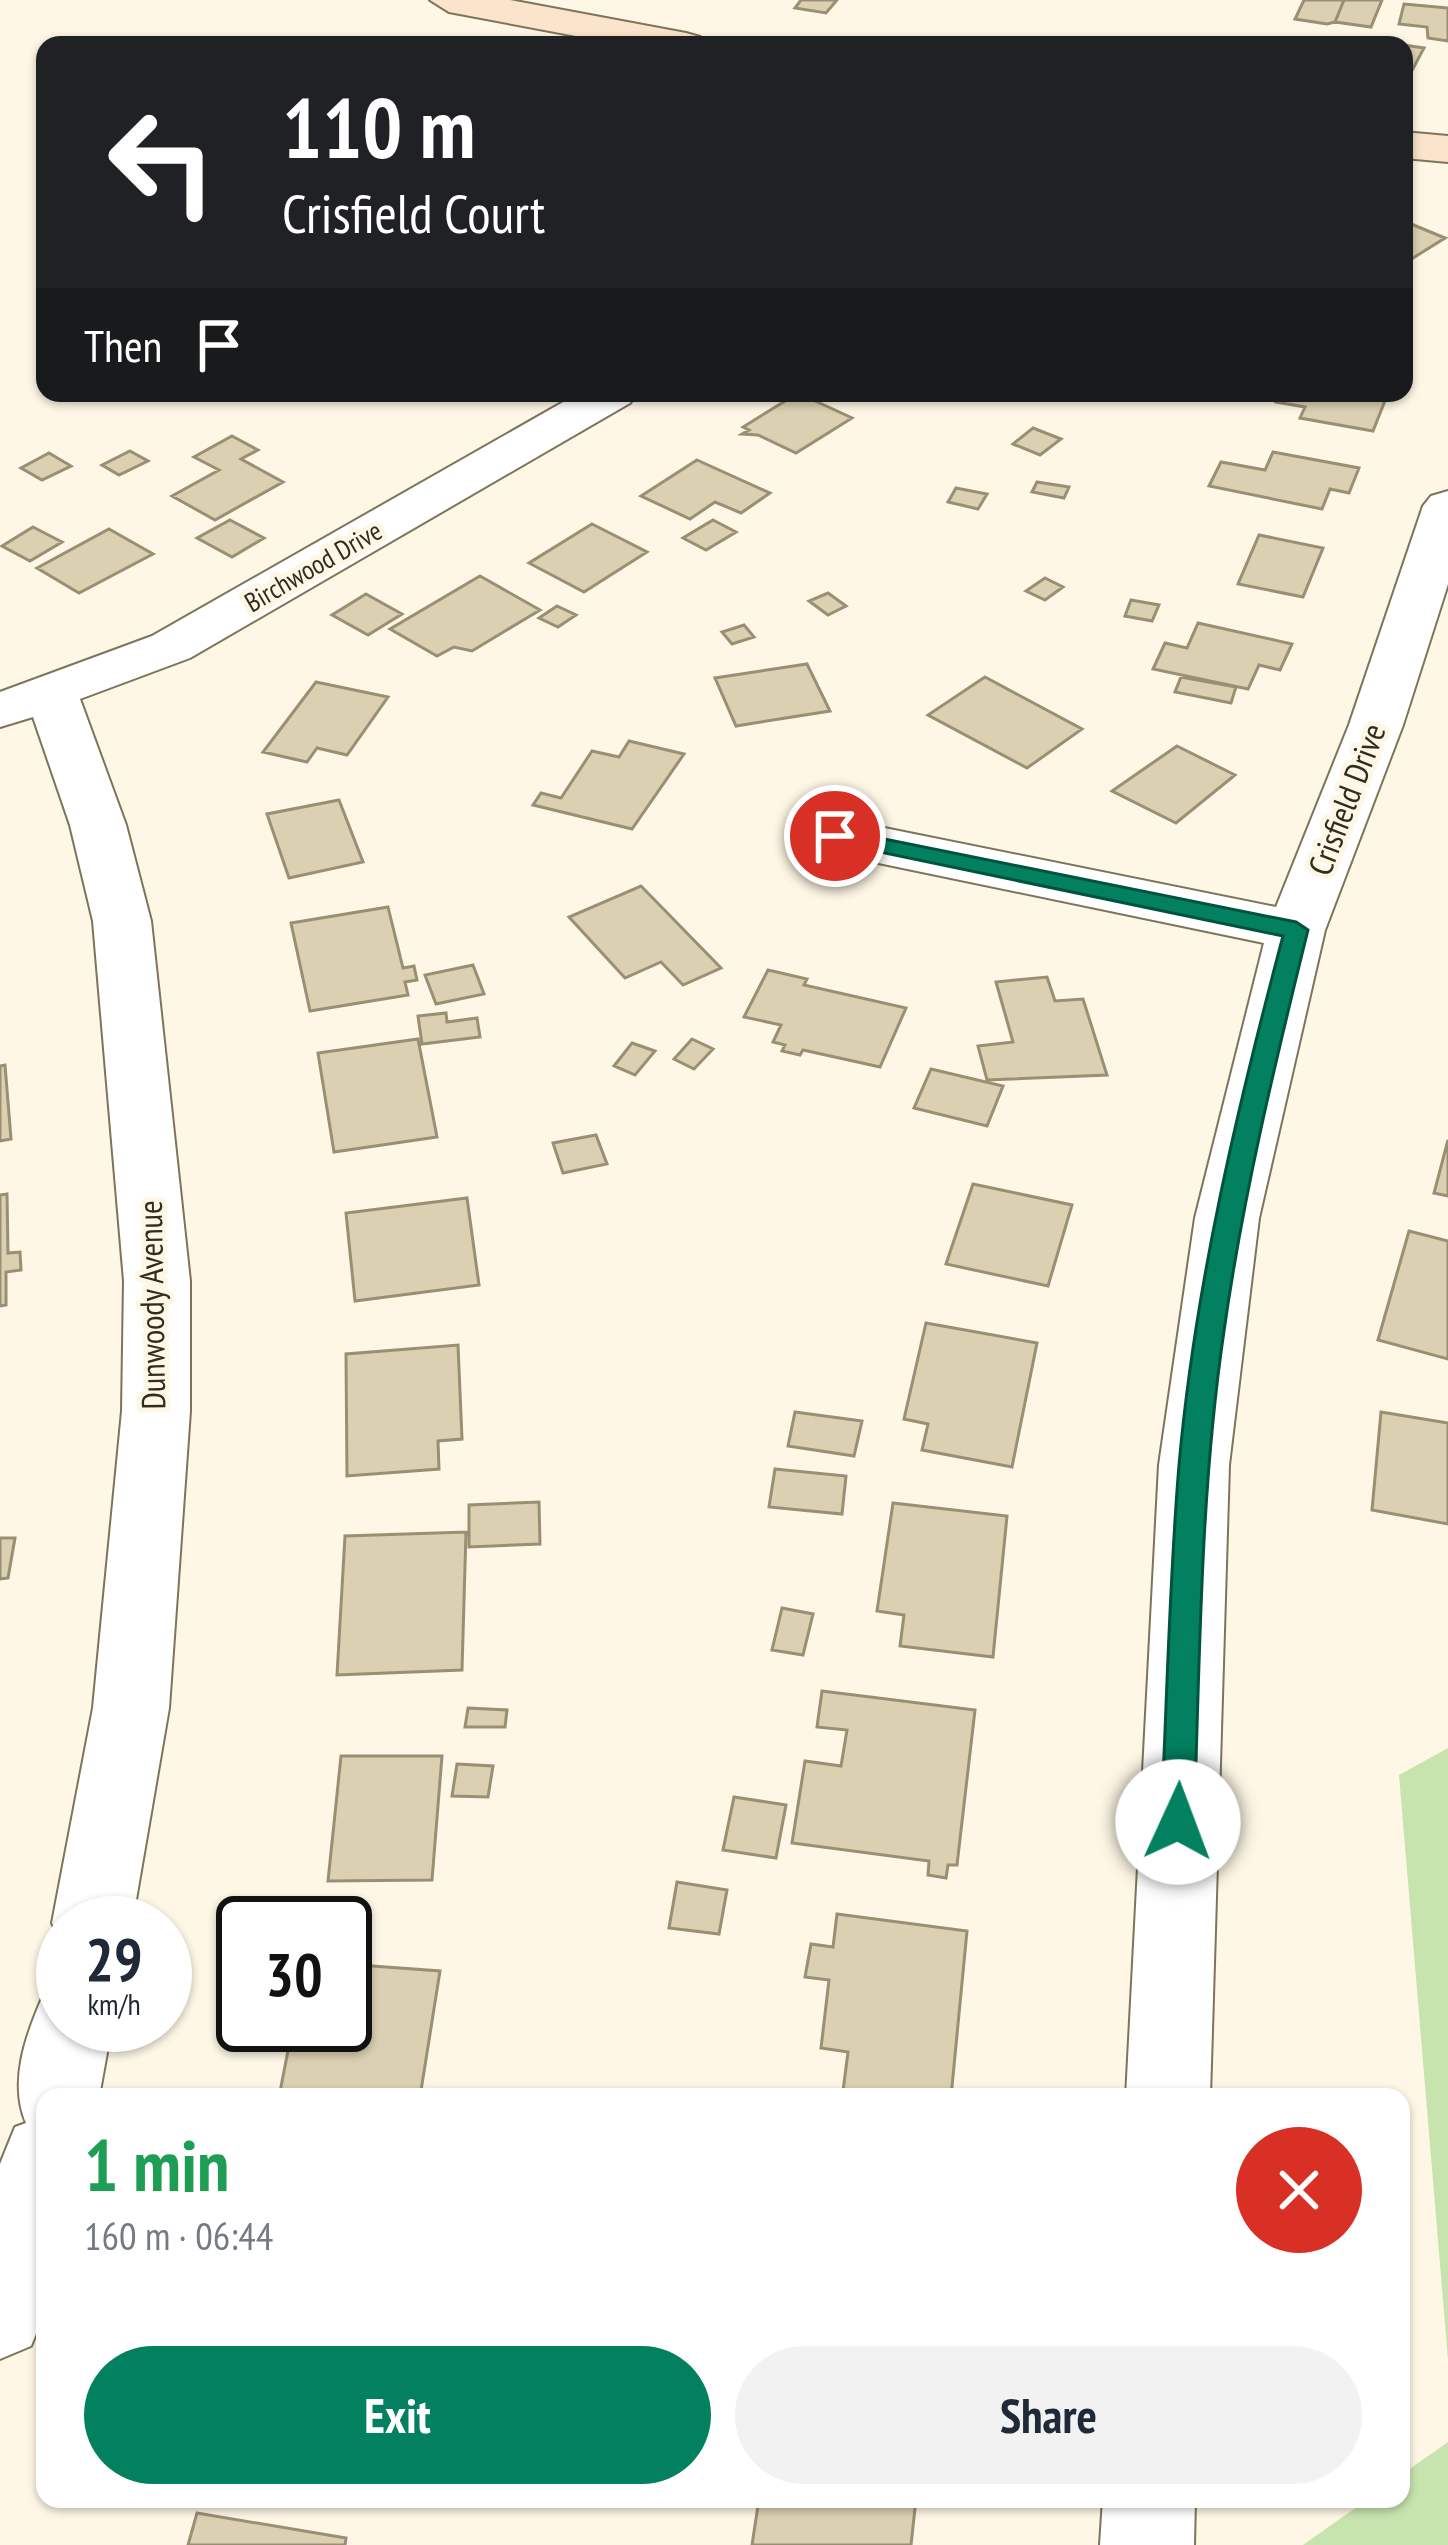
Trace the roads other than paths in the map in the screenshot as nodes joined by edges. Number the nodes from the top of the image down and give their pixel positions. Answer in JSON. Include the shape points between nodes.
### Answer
{"nodes":[{"id":1,"x":449,"y":0,"type":"edge"},
{"id":2,"x":639,"y":36,"type":"edge"},
{"id":3,"x":1413,"y":146,"type":"edge"},
{"id":4,"x":1448,"y":149,"type":"edge"},
{"id":5,"x":597,"y":402,"type":"edge"},
{"id":6,"x":1448,"y":506,"type":"edge"},
{"id":7,"x":26,"y":703,"type":"edge"},
{"id":8,"x":835,"y":836,"type":"dead end"},
{"id":9,"x":1296,"y":930,"type":"junction"},
{"id":10,"x":97,"y":1896,"type":"edge"},
{"id":11,"x":66,"y":2052,"type":"edge"},
{"id":12,"x":59,"y":2088,"type":"edge"},
{"id":13,"x":1168,"y":2088,"type":"edge"},
{"id":14,"x":0,"y":2154,"type":"edge"},
{"id":15,"x":36,"y":2154,"type":"edge"},
{"id":16,"x":36,"y":2186,"type":"edge"},
{"id":17,"x":0,"y":2315,"type":"edge"},
{"id":18,"x":1149,"y":2508,"type":"edge"},
{"id":19,"x":1147,"y":2545,"type":"edge"}],
"edges":[{"from":1,"to":2,"type":"main road"},
{"from":3,"to":4,"type":"main road"},
{"from":5,"to":7,"type":"street","name":"Birchwood Drive","via":[[171,647]]},
{"from":6,"to":9,"type":"street","name":"Crisfield Drive","via":[[1376,725]]},
{"from":7,"to":10,"type":"street","name":"Dunwoody Avenue","via":[[98,825],[122,921],[157,1281],[156,1411],[130,1708]]},
{"from":8,"to":9,"type":"street"},
{"from":9,"to":13,"type":"street","name":"Crisfield Drive","via":[[1227,1218],[1196,1443]]},
{"from":11,"to":12,"type":"street"},
{"from":14,"to":15,"type":"street"},
{"from":16,"to":17,"type":"street"},
{"from":18,"to":19,"type":"street"}]}
